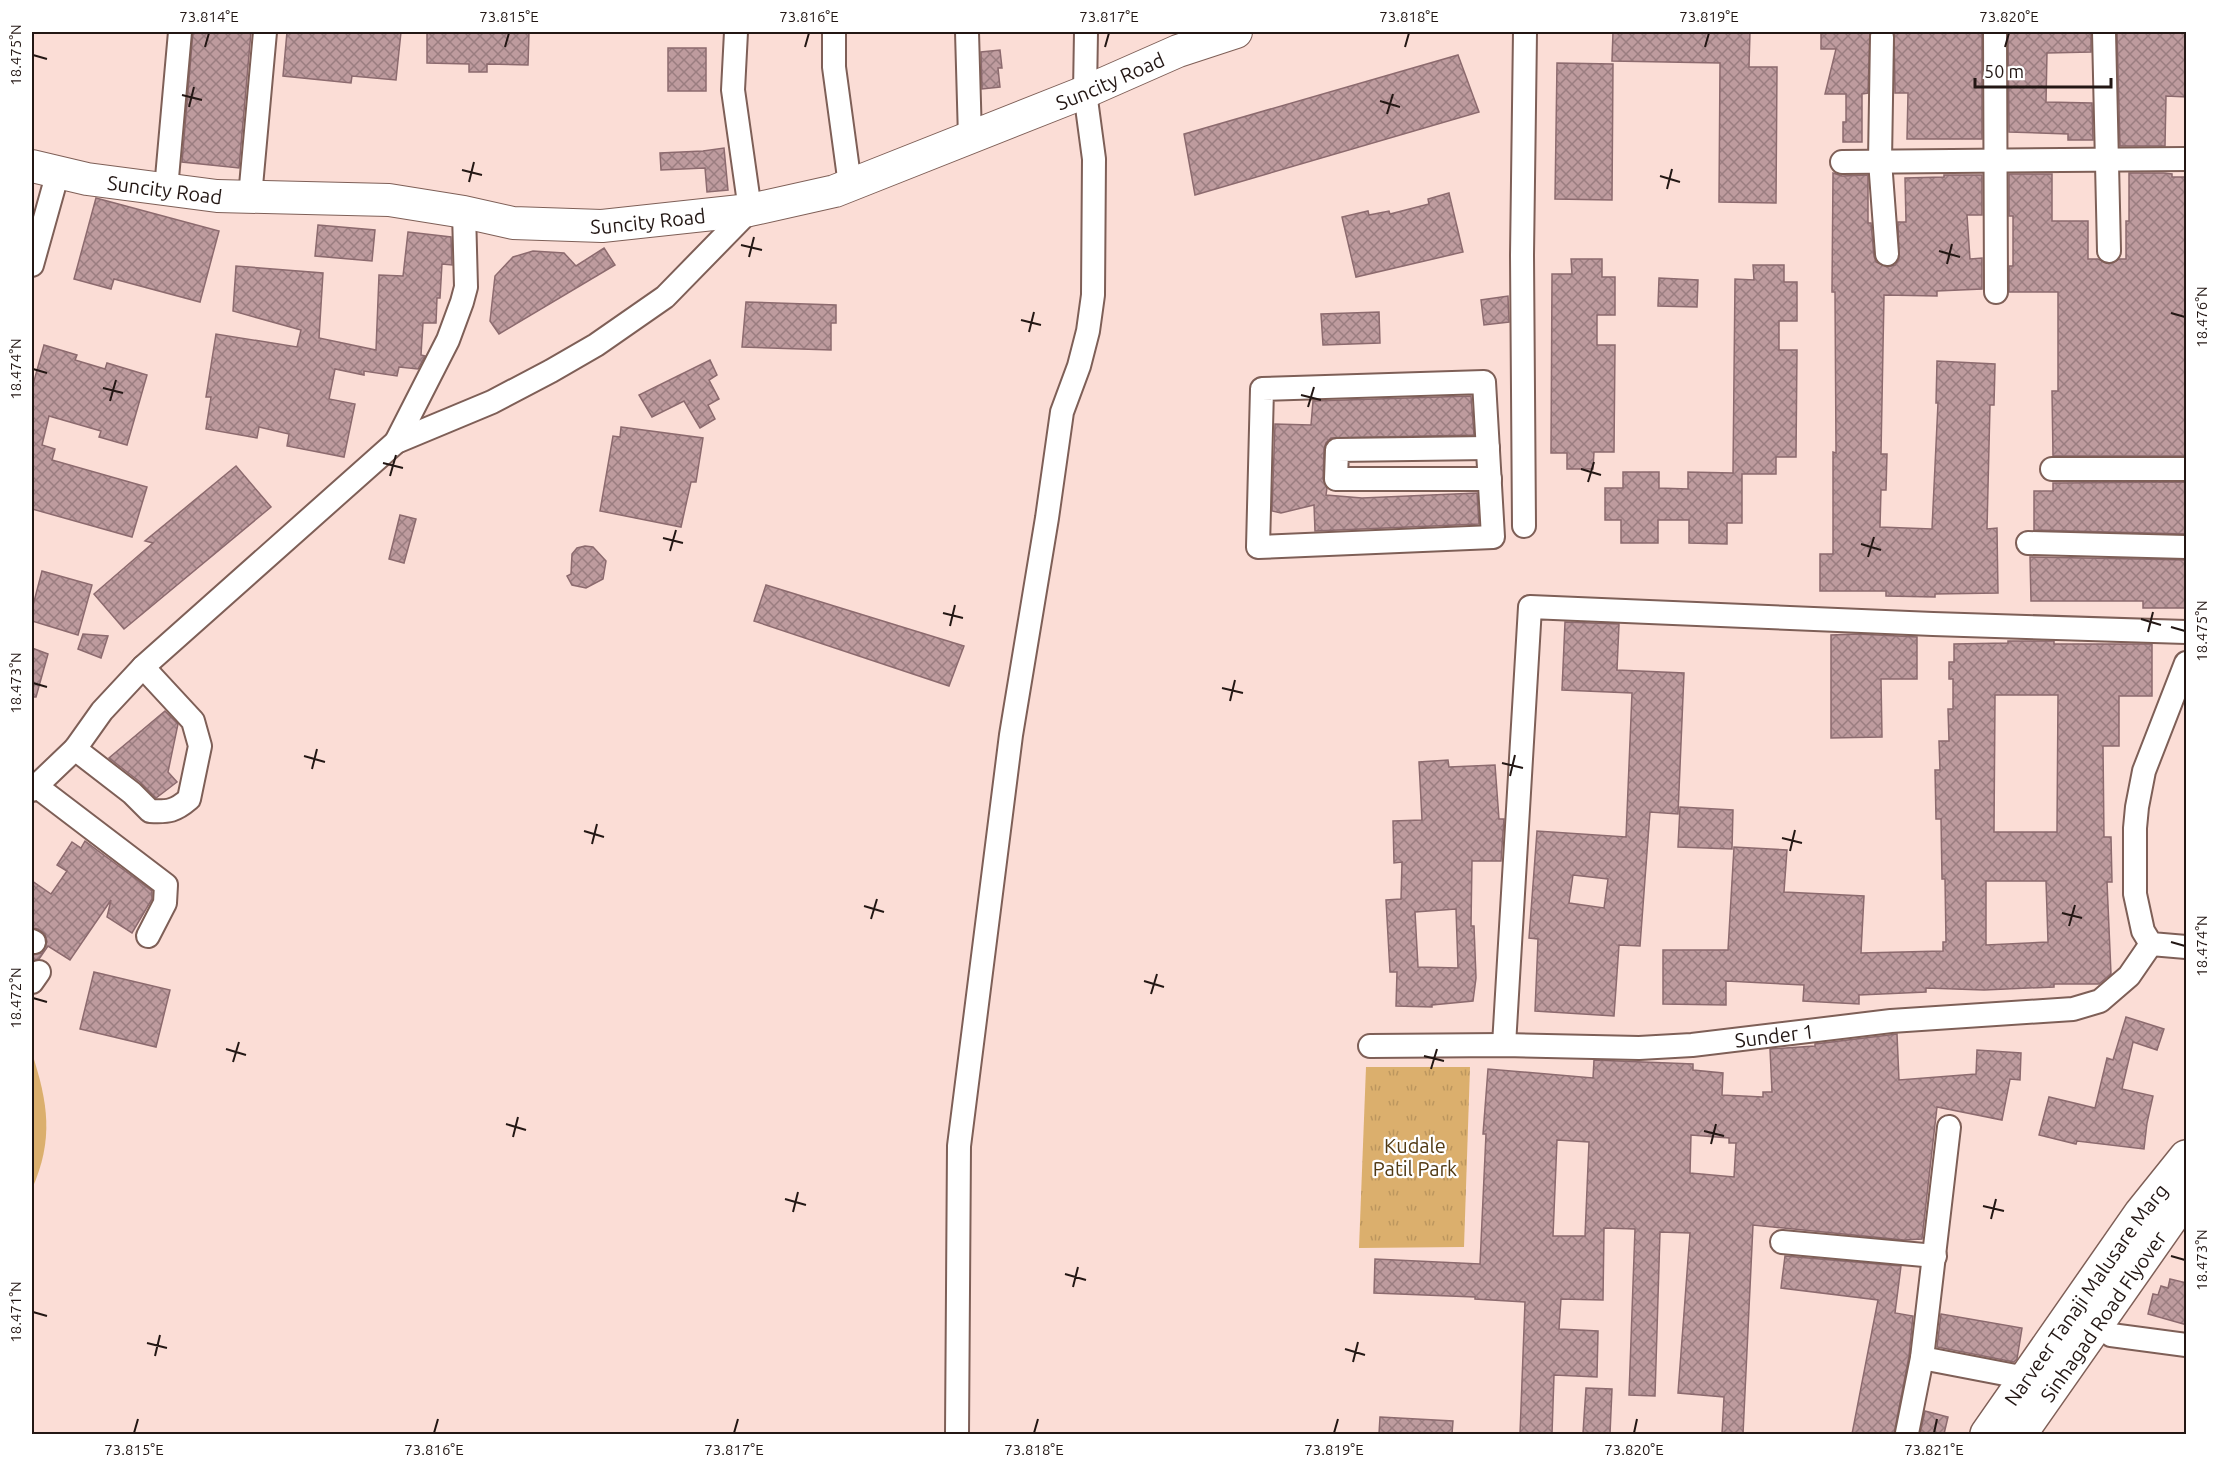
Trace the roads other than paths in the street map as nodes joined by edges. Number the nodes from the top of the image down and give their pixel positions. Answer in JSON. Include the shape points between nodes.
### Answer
{"nodes":[{"id":1,"x":180,"y":32,"type":"edge"},
{"id":2,"x":265,"y":32,"type":"edge"},
{"id":3,"x":736,"y":32,"type":"edge"},
{"id":4,"x":834,"y":32,"type":"edge"},
{"id":5,"x":967,"y":32,"type":"edge"},
{"id":6,"x":1086,"y":32,"type":"edge"},
{"id":7,"x":1236,"y":32,"type":"edge"},
{"id":8,"x":1525,"y":32,"type":"edge"},
{"id":9,"x":1995,"y":32,"type":"edge"},
{"id":10,"x":2104,"y":32,"type":"edge"},
{"id":11,"x":1882,"y":37,"type":"dead end"},
{"id":12,"x":1177,"y":41,"type":"edge"},
{"id":13,"x":1086,"y":92,"type":"junction"},
{"id":14,"x":970,"y":138,"type":"junction"},
{"id":15,"x":2187,"y":159,"type":"edge"},
{"id":16,"x":2107,"y":160,"type":"junction"},
{"id":17,"x":1880,"y":161,"type":"junction"},
{"id":18,"x":1842,"y":162,"type":"dead end"},
{"id":19,"x":1996,"y":162,"type":"junction"},
{"id":20,"x":45,"y":169,"type":"edge"},
{"id":21,"x":850,"y":185,"type":"junction"},
{"id":22,"x":166,"y":189,"type":"junction"},
{"id":23,"x":250,"y":197,"type":"junction"},
{"id":24,"x":750,"y":210,"type":"junction"},
{"id":25,"x":464,"y":212,"type":"junction"},
{"id":26,"x":2109,"y":251,"type":"dead end"},
{"id":27,"x":1887,"y":254,"type":"dead end"},
{"id":28,"x":32,"y":265,"type":"edge"},
{"id":29,"x":1996,"y":292,"type":"dead end"},
{"id":30,"x":396,"y":442,"type":"junction"},
{"id":31,"x":1522,"y":463,"type":"junction"},
{"id":32,"x":1489,"y":464,"type":"junction"},
{"id":33,"x":2052,"y":469,"type":"dead end"},
{"id":34,"x":2187,"y":469,"type":"edge"},
{"id":35,"x":1524,"y":526,"type":"dead end"},
{"id":36,"x":2028,"y":543,"type":"dead end"},
{"id":37,"x":2187,"y":547,"type":"edge"},
{"id":38,"x":2187,"y":632,"type":"edge"},
{"id":39,"x":2187,"y":663,"type":"edge"},
{"id":40,"x":143,"y":667,"type":"junction"},
{"id":41,"x":75,"y":749,"type":"junction"},
{"id":42,"x":34,"y":788,"type":"edge"},
{"id":43,"x":148,"y":936,"type":"dead end"},
{"id":44,"x":2151,"y":944,"type":"junction"},
{"id":45,"x":2187,"y":947,"type":"edge"},
{"id":46,"x":1370,"y":1046,"type":"dead end"},
{"id":47,"x":1504,"y":1046,"type":"junction"},
{"id":48,"x":1949,"y":1127,"type":"dead end"},
{"id":49,"x":2187,"y":1157,"type":"edge"},
{"id":50,"x":2187,"y":1182,"type":"edge"},
{"id":51,"x":2187,"y":1197,"type":"edge"},
{"id":52,"x":2187,"y":1226,"type":"edge"},
{"id":53,"x":1782,"y":1242,"type":"dead end"},
{"id":54,"x":1935,"y":1256,"type":"junction"},
{"id":55,"x":2111,"y":1335,"type":"junction"},
{"id":56,"x":2187,"y":1345,"type":"edge"},
{"id":57,"x":1922,"y":1358,"type":"junction"},
{"id":58,"x":2026,"y":1378,"type":"junction"},
{"id":59,"x":1908,"y":1433,"type":"dead end"},
{"id":60,"x":957,"y":1434,"type":"edge"},
{"id":61,"x":1988,"y":1434,"type":"edge"},
{"id":62,"x":2006,"y":1434,"type":"edge"},
{"id":63,"x":2020,"y":1434,"type":"edge"},
{"id":64,"x":2044,"y":1434,"type":"edge"}],
"edges":[{"from":1,"to":22,"type":"street"},
{"from":2,"to":23,"type":"street"},
{"from":3,"to":24,"type":"street","via":[[733,90]]},
{"from":4,"to":21,"type":"street","via":[[834,67]]},
{"from":5,"to":14,"type":"street"},
{"from":6,"to":13,"type":"street"},
{"from":7,"to":12,"type":"street","name":"Suncity Road"},
{"from":8,"to":31,"type":"street"},
{"from":9,"to":19,"type":"street"},
{"from":10,"to":16,"type":"street"},
{"from":11,"to":17,"type":"street"},
{"from":12,"to":13,"type":"street","name":"Suncity Road"},
{"from":13,"to":14,"type":"street","name":"Suncity Road"},
{"from":13,"to":60,"type":"street","via":[[1094,159],[1093,295],[1089,331],[1062,412],[1012,724],[959,1146]]},
{"from":14,"to":21,"type":"street","name":"Suncity Road"},
{"from":15,"to":16,"type":"street"},
{"from":16,"to":19,"type":"street"},
{"from":16,"to":26,"type":"street"},
{"from":17,"to":18,"type":"street"},
{"from":17,"to":19,"type":"street"},
{"from":17,"to":27,"type":"street"},
{"from":19,"to":29,"type":"street"},
{"from":20,"to":22,"type":"street","name":"Suncity Road","via":[[87,179]]},
{"from":20,"to":28,"type":"street"},
{"from":21,"to":24,"type":"street","name":"Suncity Road"},
{"from":22,"to":23,"type":"street","name":"Suncity Road"},
{"from":23,"to":25,"type":"street","name":"Suncity Road","via":[[389,200]]},
{"from":24,"to":25,"type":"street","name":"Suncity Road","via":[[602,226],[513,223]]},
{"from":24,"to":30,"type":"street","via":[[665,297],[596,345],[492,402]]},
{"from":25,"to":30,"type":"street","via":[[466,287],[462,302],[448,340]]},
{"from":30,"to":40,"type":"street"},
{"from":31,"to":32,"type":"street"},
{"from":31,"to":35,"type":"street"},
{"from":32,"to":32,"type":"street","via":[[1337,450],[1336,479]]},
{"from":32,"to":32,"type":"street","via":[[1484,382],[1262,389],[1258,546],[1493,537]]},
{"from":33,"to":34,"type":"street"},
{"from":36,"to":37,"type":"street"},
{"from":38,"to":47,"type":"street","via":[[1530,607]]},
{"from":39,"to":44,"type":"street","via":[[2144,771],[2137,807],[2135,894],[2143,931]]},
{"from":40,"to":41,"type":"street","via":[[102,711]]},
{"from":40,"to":41,"type":"street","via":[[193,721],[200,746],[189,799],[177,809],[150,811]]},
{"from":41,"to":42,"type":"street"},
{"from":42,"to":43,"type":"street","via":[[166,885],[165,903]]},
{"from":44,"to":45,"type":"street"},
{"from":44,"to":47,"type":"street","name":"Sunder 1","via":[[2129,976],[2100,1001],[2073,1009],[1868,1023],[1692,1045]]},
{"from":46,"to":47,"type":"street","name":"Sunder 1"},
{"from":48,"to":54,"type":"street"},
{"from":49,"to":58,"type":"main road","name":"Narveer Tanaji Malusare Marg","via":[[2141,1213]]},
{"from":50,"to":62,"type":"main road","name":"Sinhagad Road Flyover","via":[[2134,1250]]},
{"from":51,"to":63,"type":"main road","name":"Sinhagad Road Flyover"},
{"from":52,"to":55,"type":"main road"},
{"from":53,"to":54,"type":"street"},
{"from":54,"to":57,"type":"street"},
{"from":55,"to":56,"type":"street"},
{"from":55,"to":64,"type":"main road"},
{"from":57,"to":58,"type":"street"},
{"from":57,"to":59,"type":"street"},
{"from":58,"to":61,"type":"main road","name":"Narveer Tanaji Malusare Marg"}]}
